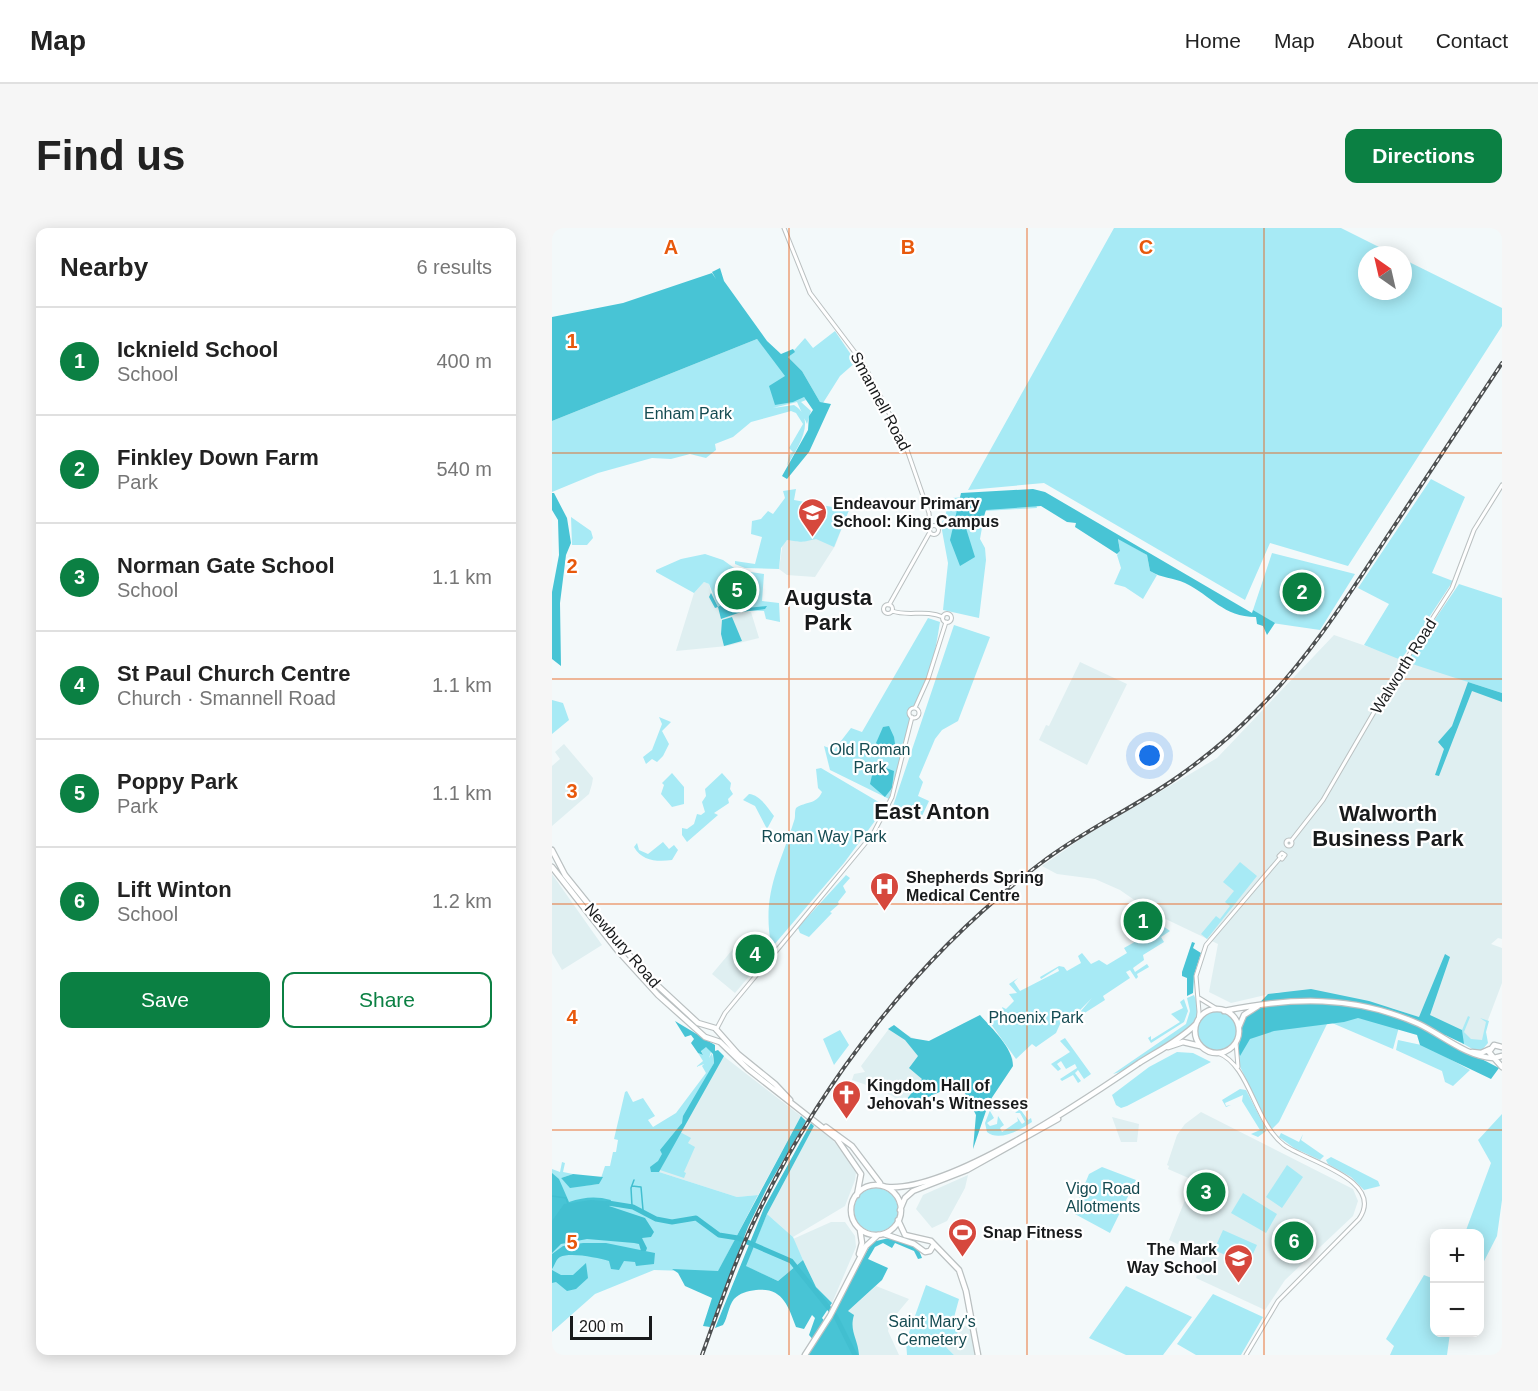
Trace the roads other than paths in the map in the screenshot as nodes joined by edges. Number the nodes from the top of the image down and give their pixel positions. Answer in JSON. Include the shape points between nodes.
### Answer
{"nodes":[{"id":1,"x":784,"y":228,"type":"edge"},
{"id":2,"x":1502,"y":485,"type":"edge"},
{"id":3,"x":932,"y":526,"type":"junction"},
{"id":4,"x":931,"y":533,"type":"junction"},
{"id":5,"x":889,"y":605,"type":"junction"},
{"id":6,"x":892,"y":611,"type":"junction"},
{"id":7,"x":943,"y":617,"type":"junction"},
{"id":8,"x":946,"y":622,"type":"junction"},
{"id":9,"x":915,"y":708,"type":"junction"},
{"id":10,"x":912,"y":717,"type":"junction"},
{"id":11,"x":552,"y":850,"type":"edge"},
{"id":12,"x":552,"y":867,"type":"edge"},
{"id":13,"x":1198,"y":996,"type":"junction"},
{"id":14,"x":1263,"y":1003,"type":"junction"},
{"id":15,"x":1216,"y":1009,"type":"junction"},
{"id":16,"x":1224,"y":1011,"type":"junction"},
{"id":17,"x":721,"y":1019,"type":"junction"},
{"id":18,"x":1197,"y":1022,"type":"junction"},
{"id":19,"x":709,"y":1026,"type":"junction"},
{"id":20,"x":1238,"y":1028,"type":"junction"},
{"id":21,"x":716,"y":1030,"type":"junction"},
{"id":22,"x":704,"y":1035,"type":"junction"},
{"id":23,"x":711,"y":1039,"type":"junction"},
{"id":24,"x":1236,"y":1042,"type":"junction"},
{"id":25,"x":1201,"y":1047,"type":"junction"},
{"id":26,"x":1502,"y":1047,"type":"edge"},
{"id":27,"x":1490,"y":1049,"type":"junction"},
{"id":28,"x":1160,"y":1050,"type":"junction"},
{"id":29,"x":1470,"y":1051,"type":"junction"},
{"id":30,"x":1218,"y":1053,"type":"junction"},
{"id":31,"x":1502,"y":1056,"type":"edge"},
{"id":32,"x":1494,"y":1058,"type":"junction"},
{"id":33,"x":1502,"y":1067,"type":"edge"},
{"id":34,"x":1238,"y":1070,"type":"junction"},
{"id":35,"x":1082,"y":1101,"type":"junction"},
{"id":36,"x":792,"y":1102,"type":"junction"},
{"id":37,"x":818,"y":1123,"type":"junction"},
{"id":38,"x":852,"y":1146,"type":"junction"},
{"id":39,"x":846,"y":1149,"type":"junction"},
{"id":40,"x":881,"y":1184,"type":"junction"},
{"id":41,"x":887,"y":1187,"type":"junction"},
{"id":42,"x":856,"y":1195,"type":"junction"},
{"id":43,"x":900,"y":1210,"type":"junction"},
{"id":44,"x":898,"y":1220,"type":"junction"},
{"id":45,"x":860,"y":1229,"type":"junction"},
{"id":46,"x":880,"y":1234,"type":"junction"},
{"id":47,"x":925,"y":1240,"type":"junction"},
{"id":48,"x":922,"y":1249,"type":"junction"},
{"id":49,"x":932,"y":1249,"type":"junction"},
{"id":50,"x":854,"y":1268,"type":"junction"},
{"id":51,"x":805,"y":1355,"type":"edge"},
{"id":52,"x":978,"y":1355,"type":"edge"},
{"id":53,"x":1246,"y":1355,"type":"edge"}],
"edges":[{"from":1,"to":3,"type":"street","name":"Smannell Road","via":[[810,293],[854,349],[881,395],[910,456]]},
{"from":2,"to":13,"type":"street","name":"Walworth Road","via":[[1478,521],[1452,588],[1323,800],[1291,841],[1286,841],[1280,858],[1206,945],[1197,972]]},
{"from":3,"to":4,"type":"street"},
{"from":3,"to":4,"type":"street","via":[[938,531]]},
{"from":4,"to":5,"type":"street"},
{"from":5,"to":6,"type":"street"},
{"from":5,"to":6,"type":"street","via":[[884,611]]},
{"from":6,"to":7,"type":"street","via":[[931,612]]},
{"from":7,"to":8,"type":"street"},
{"from":7,"to":8,"type":"street","via":[[946,613],[952,616]]},
{"from":8,"to":9,"type":"street"},
{"from":9,"to":10,"type":"street","via":[[909,711]]},
{"from":9,"to":10,"type":"street","via":[[919,713]]},
{"from":10,"to":17,"type":"street","via":[[895,787],[877,829]]},
{"from":11,"to":19,"type":"main road","name":"Newbury Road","via":[[565,875],[635,963],[696,1021]]},
{"from":12,"to":22,"type":"main road","name":"Newbury Road","via":[[633,969]]},
{"from":13,"to":15,"type":"street"},
{"from":13,"to":18,"type":"street","name":"Walworth Road"},
{"from":14,"to":16,"type":"main road"},
{"from":14,"to":20,"type":"main road","via":[[1245,1013]]},
{"from":14,"to":29,"type":"main road","via":[[1307,999],[1364,1006],[1414,1022]]},
{"from":15,"to":16,"type":"main road"},
{"from":15,"to":18,"type":"main road"},
{"from":16,"to":20,"type":"main road","via":[[1234,1018]]},
{"from":17,"to":19,"type":"street"},
{"from":17,"to":21,"type":"street"},
{"from":18,"to":25,"type":"main road","via":[[1196,1038]]},
{"from":18,"to":28,"type":"main road"},
{"from":19,"to":21,"type":"main road","name":"Newbury Road"},
{"from":19,"to":22,"type":"main road"},
{"from":20,"to":24,"type":"main road"},
{"from":21,"to":23,"type":"main road"},
{"from":21,"to":36,"type":"main road"},
{"from":22,"to":23,"type":"main road","name":"Newbury Road"},
{"from":23,"to":36,"type":"main road","via":[[720,1042]]},
{"from":24,"to":30,"type":"main road"},
{"from":24,"to":34,"type":"street"},
{"from":25,"to":28,"type":"main road","via":[[1183,1042]]},
{"from":25,"to":30,"type":"main road"},
{"from":26,"to":27,"type":"main road","via":[[1496,1044]]},
{"from":27,"to":29,"type":"main road","via":[[1481,1053]]},
{"from":27,"to":32,"type":"main road"},
{"from":28,"to":35,"type":"main road"},
{"from":29,"to":32,"type":"main road","via":[[1476,1056]]},
{"from":30,"to":34,"type":"street","via":[[1228,1057]]},
{"from":31,"to":32,"type":"main road"},
{"from":32,"to":33,"type":"main road"},
{"from":34,"to":53,"type":"street","via":[[1273,1134],[1293,1150],[1356,1184],[1364,1206],[1355,1222],[1278,1301]]},
{"from":35,"to":41,"type":"main road","via":[[1035,1130],[935,1178],[908,1187]]},
{"from":35,"to":43,"type":"main road","via":[[1009,1149],[947,1180],[913,1191]]},
{"from":36,"to":37,"type":"main road"},
{"from":37,"to":38,"type":"main road"},
{"from":37,"to":39,"type":"main road"},
{"from":38,"to":39,"type":"main road"},
{"from":38,"to":40,"type":"main road"},
{"from":39,"to":42,"type":"main road","via":[[861,1174]]},
{"from":40,"to":41,"type":"main road"},
{"from":40,"to":42,"type":"main road","via":[[869,1185]]},
{"from":41,"to":43,"type":"main road","via":[[897,1197]]},
{"from":42,"to":45,"type":"main road","via":[[852,1212]]},
{"from":43,"to":44,"type":"main road"},
{"from":44,"to":46,"type":"main road","via":[[891,1230]]},
{"from":44,"to":47,"type":"main road","via":[[906,1236]]},
{"from":45,"to":46,"type":"main road"},
{"from":45,"to":50,"type":"main road","via":[[862,1243]]},
{"from":46,"to":48,"type":"main road"},
{"from":46,"to":50,"type":"main road","via":[[866,1246]]},
{"from":47,"to":48,"type":"main road"},
{"from":47,"to":49,"type":"main road","via":[[931,1241]]},
{"from":48,"to":49,"type":"main road"},
{"from":49,"to":52,"type":"main road","via":[[957,1268],[964,1282]]},
{"from":50,"to":51,"type":"main road"}]}
